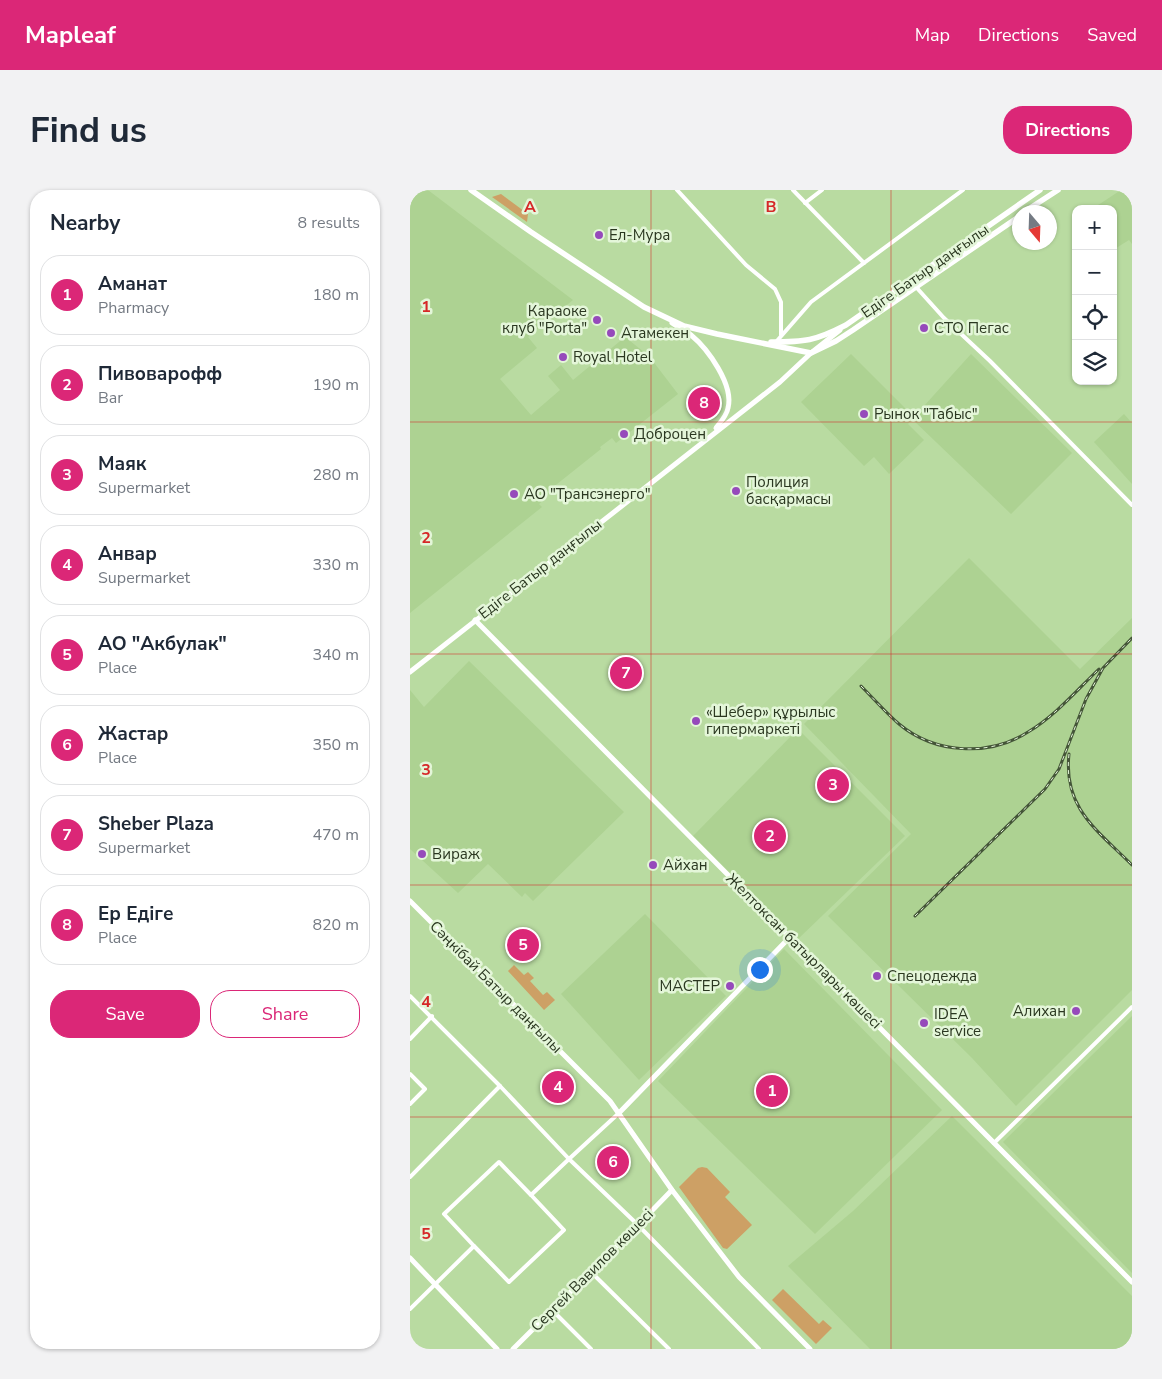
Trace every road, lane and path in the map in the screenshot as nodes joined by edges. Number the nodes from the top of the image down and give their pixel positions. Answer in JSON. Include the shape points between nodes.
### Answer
{"nodes":[{"id":1,"x":471,"y":190,"type":"edge"},
{"id":2,"x":676,"y":190,"type":"edge"},
{"id":3,"x":793,"y":190,"type":"edge"},
{"id":4,"x":822,"y":190,"type":"edge"},
{"id":5,"x":963,"y":190,"type":"edge"},
{"id":6,"x":1058,"y":190,"type":"edge"},
{"id":7,"x":1038,"y":191,"type":"edge"},
{"id":8,"x":805,"y":203,"type":"junction"},
{"id":9,"x":1035,"y":205,"type":"edge"},
{"id":10,"x":1012,"y":221,"type":"edge"},
{"id":11,"x":864,"y":263,"type":"junction"},
{"id":12,"x":916,"y":287,"type":"junction"},
{"id":13,"x":663,"y":317,"type":"junction"},
{"id":14,"x":846,"y":325,"type":"junction"},
{"id":15,"x":781,"y":335,"type":"junction"},
{"id":16,"x":758,"y":342,"type":"junction"},
{"id":17,"x":776,"y":342,"type":"junction"},
{"id":18,"x":811,"y":353,"type":"junction"},
{"id":19,"x":709,"y":437,"type":"junction"},
{"id":20,"x":1132,"y":505,"type":"edge"},
{"id":21,"x":475,"y":620,"type":"junction"},
{"id":22,"x":410,"y":672,"type":"edge"},
{"id":23,"x":410,"y":902,"type":"edge"},
{"id":24,"x":790,"y":937,"type":"junction"},
{"id":25,"x":410,"y":996,"type":"edge"},
{"id":26,"x":1132,"y":1007,"type":"edge"},
{"id":27,"x":432,"y":1016,"type":"junction"},
{"id":28,"x":410,"y":1039,"type":"edge"},
{"id":29,"x":410,"y":1074,"type":"edge"},
{"id":30,"x":500,"y":1086,"type":"junction"},
{"id":31,"x":410,"y":1104,"type":"edge"},
{"id":32,"x":619,"y":1114,"type":"junction"},
{"id":33,"x":994,"y":1142,"type":"junction"},
{"id":34,"x":569,"y":1159,"type":"junction"},
{"id":35,"x":410,"y":1177,"type":"edge"},
{"id":36,"x":672,"y":1190,"type":"junction"},
{"id":37,"x":531,"y":1195,"type":"junction"},
{"id":38,"x":638,"y":1226,"type":"junction"},
{"id":39,"x":474,"y":1246,"type":"junction"},
{"id":40,"x":410,"y":1258,"type":"edge"},
{"id":41,"x":591,"y":1272,"type":"junction"},
{"id":42,"x":1132,"y":1282,"type":"edge"},
{"id":43,"x":435,"y":1283,"type":"junction"},
{"id":44,"x":410,"y":1309,"type":"edge"},
{"id":45,"x":552,"y":1310,"type":"junction"},
{"id":46,"x":496,"y":1349,"type":"edge"},
{"id":47,"x":513,"y":1349,"type":"edge"},
{"id":48,"x":591,"y":1349,"type":"edge"},
{"id":49,"x":669,"y":1349,"type":"edge"},
{"id":50,"x":759,"y":1349,"type":"edge"},
{"id":51,"x":810,"y":1349,"type":"edge"}],
"edges":[{"from":1,"to":13,"type":"main road"},
{"from":2,"to":15,"type":"street","via":[[746,265],[775,289],[781,302]]},
{"from":3,"to":8,"type":"street"},
{"from":4,"to":8,"type":"street"},
{"from":5,"to":11,"type":"street"},
{"from":6,"to":9,"type":"main road"},
{"from":7,"to":14,"type":"main road","name":"Едіге Батыр даңғылы"},
{"from":8,"to":11,"type":"street"},
{"from":10,"to":12,"type":"main road","name":"Едіге Батыр даңғылы"},
{"from":11,"to":15,"type":"street","via":[[811,302]]},
{"from":12,"to":18,"type":"main road","name":"Едіге Батыр даңғылы","via":[[849,333]]},
{"from":12,"to":20,"type":"street"},
{"from":13,"to":16,"type":"main road","via":[[684,326]]},
{"from":13,"to":19,"type":"street","via":[[704,347],[724,379],[730,398],[728,409]]},
{"from":14,"to":17,"type":"main road","via":[[828,335],[806,341]]},
{"from":14,"to":18,"type":"street","name":"Едіге Батыр даңғылы"},
{"from":15,"to":17,"type":"street"},
{"from":16,"to":17,"type":"main road"},
{"from":16,"to":18,"type":"main road"},
{"from":18,"to":19,"type":"street","name":"Едіге Батыр даңғылы","via":[[780,382]]},
{"from":19,"to":21,"type":"street","name":"Едіге Батыр даңғылы"},
{"from":21,"to":22,"type":"street","name":"Едіге Батыр даңғылы"},
{"from":21,"to":24,"type":"street","name":"Желтоксан батырлары көшесі"},
{"from":23,"to":32,"type":"street","name":"Сәңкібай Батыр даңғылы","via":[[564,1054]]},
{"from":24,"to":32,"type":"street"},
{"from":24,"to":33,"type":"street","name":"Желтоксан батырлары көшесі"},
{"from":25,"to":27,"type":"street"},
{"from":26,"to":33,"type":"street"},
{"from":27,"to":28,"type":"street"},
{"from":27,"to":30,"type":"street"},
{"from":29,"to":31,"type":"street","via":[[425,1089]]},
{"from":30,"to":34,"type":"street"},
{"from":30,"to":35,"type":"street"},
{"from":32,"to":34,"type":"street"},
{"from":32,"to":36,"type":"street","name":"Сәңкібай Батыр даңғылы"},
{"from":33,"to":42,"type":"street","name":"Желтоксан батырлары көшесі"},
{"from":34,"to":37,"type":"street"},
{"from":34,"to":38,"type":"street"},
{"from":36,"to":38,"type":"street","name":"Сергей Вавилов көшесі"},
{"from":36,"to":51,"type":"street","name":"Сәңкібай Батыр даңғылы","via":[[739,1277]]},
{"from":37,"to":39,"type":"street","via":[[499,1162],[444,1214]]},
{"from":37,"to":39,"type":"street","via":[[564,1230],[509,1282]]},
{"from":38,"to":41,"type":"street","name":"Сергей Вавилов көшесі"},
{"from":38,"to":50,"type":"street"},
{"from":39,"to":43,"type":"street"},
{"from":40,"to":43,"type":"street"},
{"from":41,"to":45,"type":"street","name":"Сергей Вавилов көшесі"},
{"from":41,"to":49,"type":"street"},
{"from":43,"to":44,"type":"street"},
{"from":43,"to":46,"type":"street"},
{"from":45,"to":47,"type":"street","name":"Сергей Вавилов көшесі"},
{"from":45,"to":48,"type":"street"}]}
